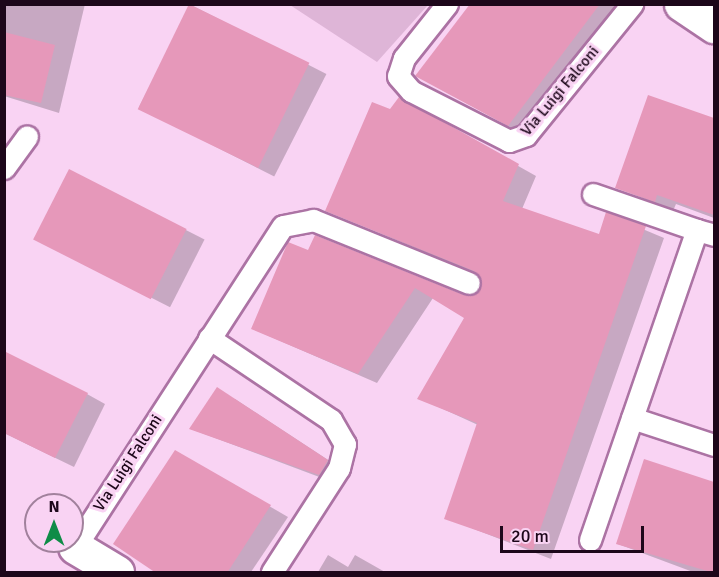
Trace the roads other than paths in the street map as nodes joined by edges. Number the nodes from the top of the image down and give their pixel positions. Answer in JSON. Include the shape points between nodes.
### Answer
{"nodes":[{"id":1,"x":447,"y":4,"type":"edge"},
{"id":2,"x":632,"y":4,"type":"edge"},
{"id":3,"x":681,"y":4,"type":"edge"},
{"id":4,"x":714,"y":26,"type":"edge"},
{"id":5,"x":27,"y":136,"type":"dead end"},
{"id":6,"x":4,"y":168,"type":"edge"},
{"id":7,"x":593,"y":194,"type":"dead end"},
{"id":8,"x":706,"y":232,"type":"edge"},
{"id":9,"x":469,"y":283,"type":"dead end"},
{"id":10,"x":208,"y":338,"type":"junction"},
{"id":11,"x":632,"y":418,"type":"junction"},
{"id":12,"x":714,"y":445,"type":"edge"},
{"id":13,"x":84,"y":533,"type":"edge"},
{"id":14,"x":590,"y":540,"type":"dead end"},
{"id":15,"x":84,"y":553,"type":"edge"},
{"id":16,"x":117,"y":573,"type":"edge"},
{"id":17,"x":272,"y":573,"type":"edge"}],
"edges":[{"from":1,"to":2,"type":"lane","name":"Via Luigi Falconi","via":[[400,63],[401,82],[509,141],[526,135]]},
{"from":3,"to":4,"type":"street"},
{"from":5,"to":6,"type":"lane"},
{"from":7,"to":8,"type":"lane"},
{"from":8,"to":11,"type":"lane"},
{"from":9,"to":10,"type":"lane","name":"Via Luigi Falconi","via":[[314,220],[294,221],[276,234]]},
{"from":10,"to":13,"type":"lane","name":"Via Luigi Falconi"},
{"from":10,"to":17,"type":"lane","via":[[331,420],[345,444],[339,468]]},
{"from":11,"to":12,"type":"lane"},
{"from":11,"to":14,"type":"lane"},
{"from":15,"to":16,"type":"street","name":"Via Luigi Falconi"}]}
